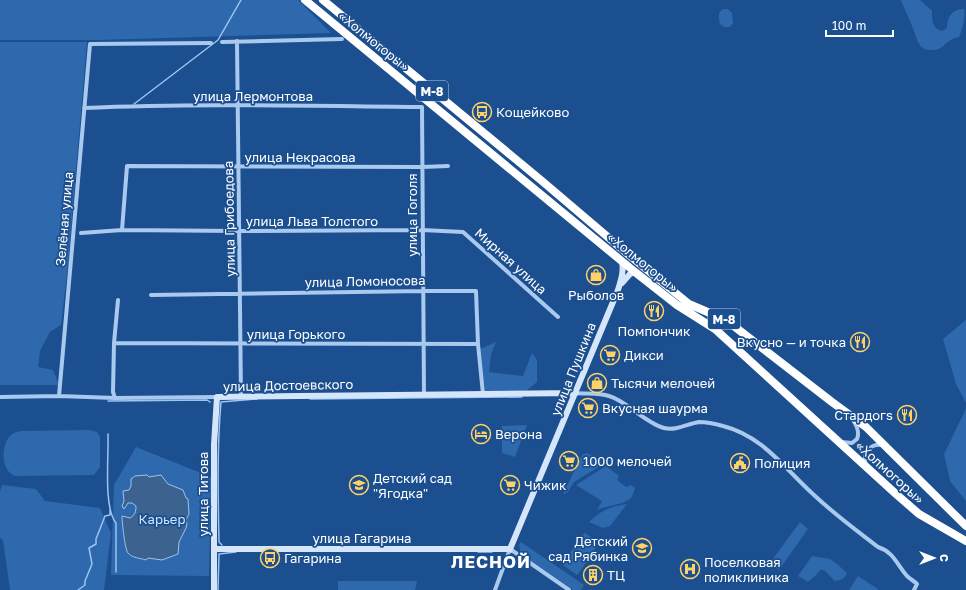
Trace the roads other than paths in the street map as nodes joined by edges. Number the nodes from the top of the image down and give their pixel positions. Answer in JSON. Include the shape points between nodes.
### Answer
{"nodes":[{"id":1,"x":306,"y":0,"type":"edge"},
{"id":2,"x":323,"y":0,"type":"edge"},
{"id":3,"x":342,"y":39,"type":"dead end"},
{"id":4,"x":222,"y":42,"type":"dead end"},
{"id":5,"x":237,"y":42,"type":"junction"},
{"id":6,"x":211,"y":43,"type":"dead end"},
{"id":7,"x":237,"y":105,"type":"junction"},
{"id":8,"x":422,"y":107,"type":"joint"},
{"id":9,"x":84,"y":108,"type":"junction"},
{"id":10,"x":448,"y":166,"type":"dead end"},
{"id":11,"x":238,"y":167,"type":"junction"},
{"id":12,"x":422,"y":167,"type":"junction"},
{"id":13,"x":122,"y":230,"type":"junction"},
{"id":14,"x":422,"y":230,"type":"junction"},
{"id":15,"x":238,"y":231,"type":"junction"},
{"id":16,"x":81,"y":234,"type":"dead end"},
{"id":17,"x":622,"y":261,"type":"junction"},
{"id":18,"x":635,"y":272,"type":"junction"},
{"id":19,"x":618,"y":290,"type":"junction"},
{"id":20,"x":423,"y":291,"type":"junction"},
{"id":21,"x":240,"y":293,"type":"junction"},
{"id":22,"x":151,"y":295,"type":"dead end"},
{"id":23,"x":118,"y":300,"type":"dead end"},
{"id":24,"x":558,"y":317,"type":"dead end"},
{"id":25,"x":114,"y":343,"type":"junction"},
{"id":26,"x":240,"y":344,"type":"junction"},
{"id":27,"x":423,"y":344,"type":"junction"},
{"id":28,"x":478,"y":344,"type":"junction"},
{"id":29,"x":576,"y":393,"type":"junction"},
{"id":30,"x":483,"y":394,"type":"junction"},
{"id":31,"x":424,"y":395,"type":"junction"},
{"id":32,"x":59,"y":396,"type":"junction"},
{"id":33,"x":0,"y":397,"type":"edge"},
{"id":34,"x":217,"y":397,"type":"junction"},
{"id":35,"x":241,"y":397,"type":"junction"},
{"id":36,"x":116,"y":398,"type":"junction"},
{"id":37,"x":851,"y":416,"type":"junction"},
{"id":38,"x":835,"y":438,"type":"junction"},
{"id":39,"x":888,"y":448,"type":"junction"},
{"id":40,"x":870,"y":470,"type":"junction"},
{"id":41,"x":966,"y":526,"type":"edge"},
{"id":42,"x":966,"y":540,"type":"edge"},
{"id":43,"x":214,"y":548,"type":"junction"},
{"id":44,"x":510,"y":549,"type":"junction"},
{"id":45,"x":214,"y":590,"type":"edge"},
{"id":46,"x":495,"y":590,"type":"edge"},
{"id":47,"x":570,"y":590,"type":"edge"},
{"id":48,"x":914,"y":590,"type":"edge"}],
"edges":[{"from":1,"to":17,"type":"highway","name":"«Холмогоры»","number":"М-8"},
{"from":2,"to":37,"type":"highway","name":"«Холмогоры»","number":"М-8","via":[[689,304],[726,320]]},
{"from":3,"to":5,"type":"street"},
{"from":4,"to":5,"type":"street"},
{"from":5,"to":7,"type":"street","name":"улица Грибоедова"},
{"from":6,"to":9,"type":"street","name":"Зелёная улица","via":[[90,44]]},
{"from":7,"to":8,"type":"street","name":"улица Лермонтова"},
{"from":7,"to":9,"type":"street","name":"улица Лермонтова"},
{"from":7,"to":11,"type":"street","name":"улица Грибоедова"},
{"from":8,"to":12,"type":"street","name":"улица Гоголя"},
{"from":9,"to":32,"type":"street","name":"Зелёная улица"},
{"from":10,"to":12,"type":"street","name":"улица Некрасова"},
{"from":11,"to":12,"type":"street","name":"улица Некрасова"},
{"from":11,"to":13,"type":"street","name":"улица Некрасова","via":[[127,166]]},
{"from":11,"to":15,"type":"street","name":"улица Грибоедова"},
{"from":12,"to":14,"type":"street","name":"улица Гоголя"},
{"from":13,"to":15,"type":"street","name":"улица Льва Толстого"},
{"from":13,"to":16,"type":"street","name":"улица Льва Толстого"},
{"from":14,"to":15,"type":"street","name":"улица Льва Толстого"},
{"from":14,"to":20,"type":"street","name":"улица Гоголя"},
{"from":14,"to":24,"type":"street","name":"Мирная улица","via":[[463,232]]},
{"from":15,"to":21,"type":"street","name":"улица Грибоедова"},
{"from":17,"to":18,"type":"highway","name":"«Холмогоры»","number":"М-8"},
{"from":17,"to":19,"type":"street","via":[[622,277]]},
{"from":18,"to":19,"type":"street","via":[[625,279]]},
{"from":18,"to":38,"type":"highway","name":"«Холмогоры»","number":"М-8","via":[[715,329]]},
{"from":19,"to":29,"type":"street","name":"улица Пушкина"},
{"from":20,"to":21,"type":"street","name":"улица Ломоносова"},
{"from":20,"to":27,"type":"street","name":"улица Гоголя"},
{"from":20,"to":28,"type":"street","name":"улица Ломоносова","via":[[476,291]]},
{"from":21,"to":22,"type":"street","name":"улица Ломоносова"},
{"from":21,"to":26,"type":"street","name":"улица Грибоедова"},
{"from":23,"to":25,"type":"street"},
{"from":25,"to":26,"type":"street","name":"улица Горького"},
{"from":25,"to":36,"type":"street","via":[[113,392]]},
{"from":26,"to":27,"type":"street","name":"улица Горького"},
{"from":26,"to":35,"type":"street","name":"улица Грибоедова"},
{"from":27,"to":28,"type":"street","name":"улица Горького"},
{"from":27,"to":31,"type":"street","name":"улица Гоголя"},
{"from":28,"to":30,"type":"street","name":"улица Ломоносова"},
{"from":29,"to":30,"type":"street","name":"улица Достоевского"},
{"from":29,"to":44,"type":"street","name":"улица Пушкина"},
{"from":29,"to":48,"type":"street","via":[[608,396],[664,428],[673,429],[701,422],[723,426],[757,441],[847,523],[894,556],[907,575],[917,584]]},
{"from":30,"to":31,"type":"street","name":"улица Достоевского"},
{"from":31,"to":35,"type":"street","name":"улица Достоевского"},
{"from":32,"to":33,"type":"street","name":"улица Достоевского"},
{"from":32,"to":36,"type":"street","name":"улица Достоевского"},
{"from":34,"to":35,"type":"street","name":"улица Достоевского"},
{"from":34,"to":36,"type":"street","name":"улица Достоевского"},
{"from":34,"to":43,"type":"street","name":"улица Титова","via":[[214,445]]},
{"from":37,"to":38,"type":"street","via":[[858,428],[857,439],[848,444]]},
{"from":37,"to":39,"type":"highway","name":"«Холмогоры»","number":"М-8"},
{"from":38,"to":40,"type":"highway","name":"«Холмогоры»","number":"М-8"},
{"from":39,"to":40,"type":"street","via":[[876,445],[868,449],[864,458]]},
{"from":39,"to":41,"type":"highway","name":"«Холмогоры»","number":"М-8"},
{"from":40,"to":42,"type":"highway","name":"«Холмогоры»","number":"М-8","via":[[919,514]]},
{"from":43,"to":44,"type":"street","name":"улица Гагарина"},
{"from":43,"to":45,"type":"street","name":"улица Титова"},
{"from":44,"to":46,"type":"street","name":"улица Пушкина"},
{"from":44,"to":47,"type":"street"}]}
